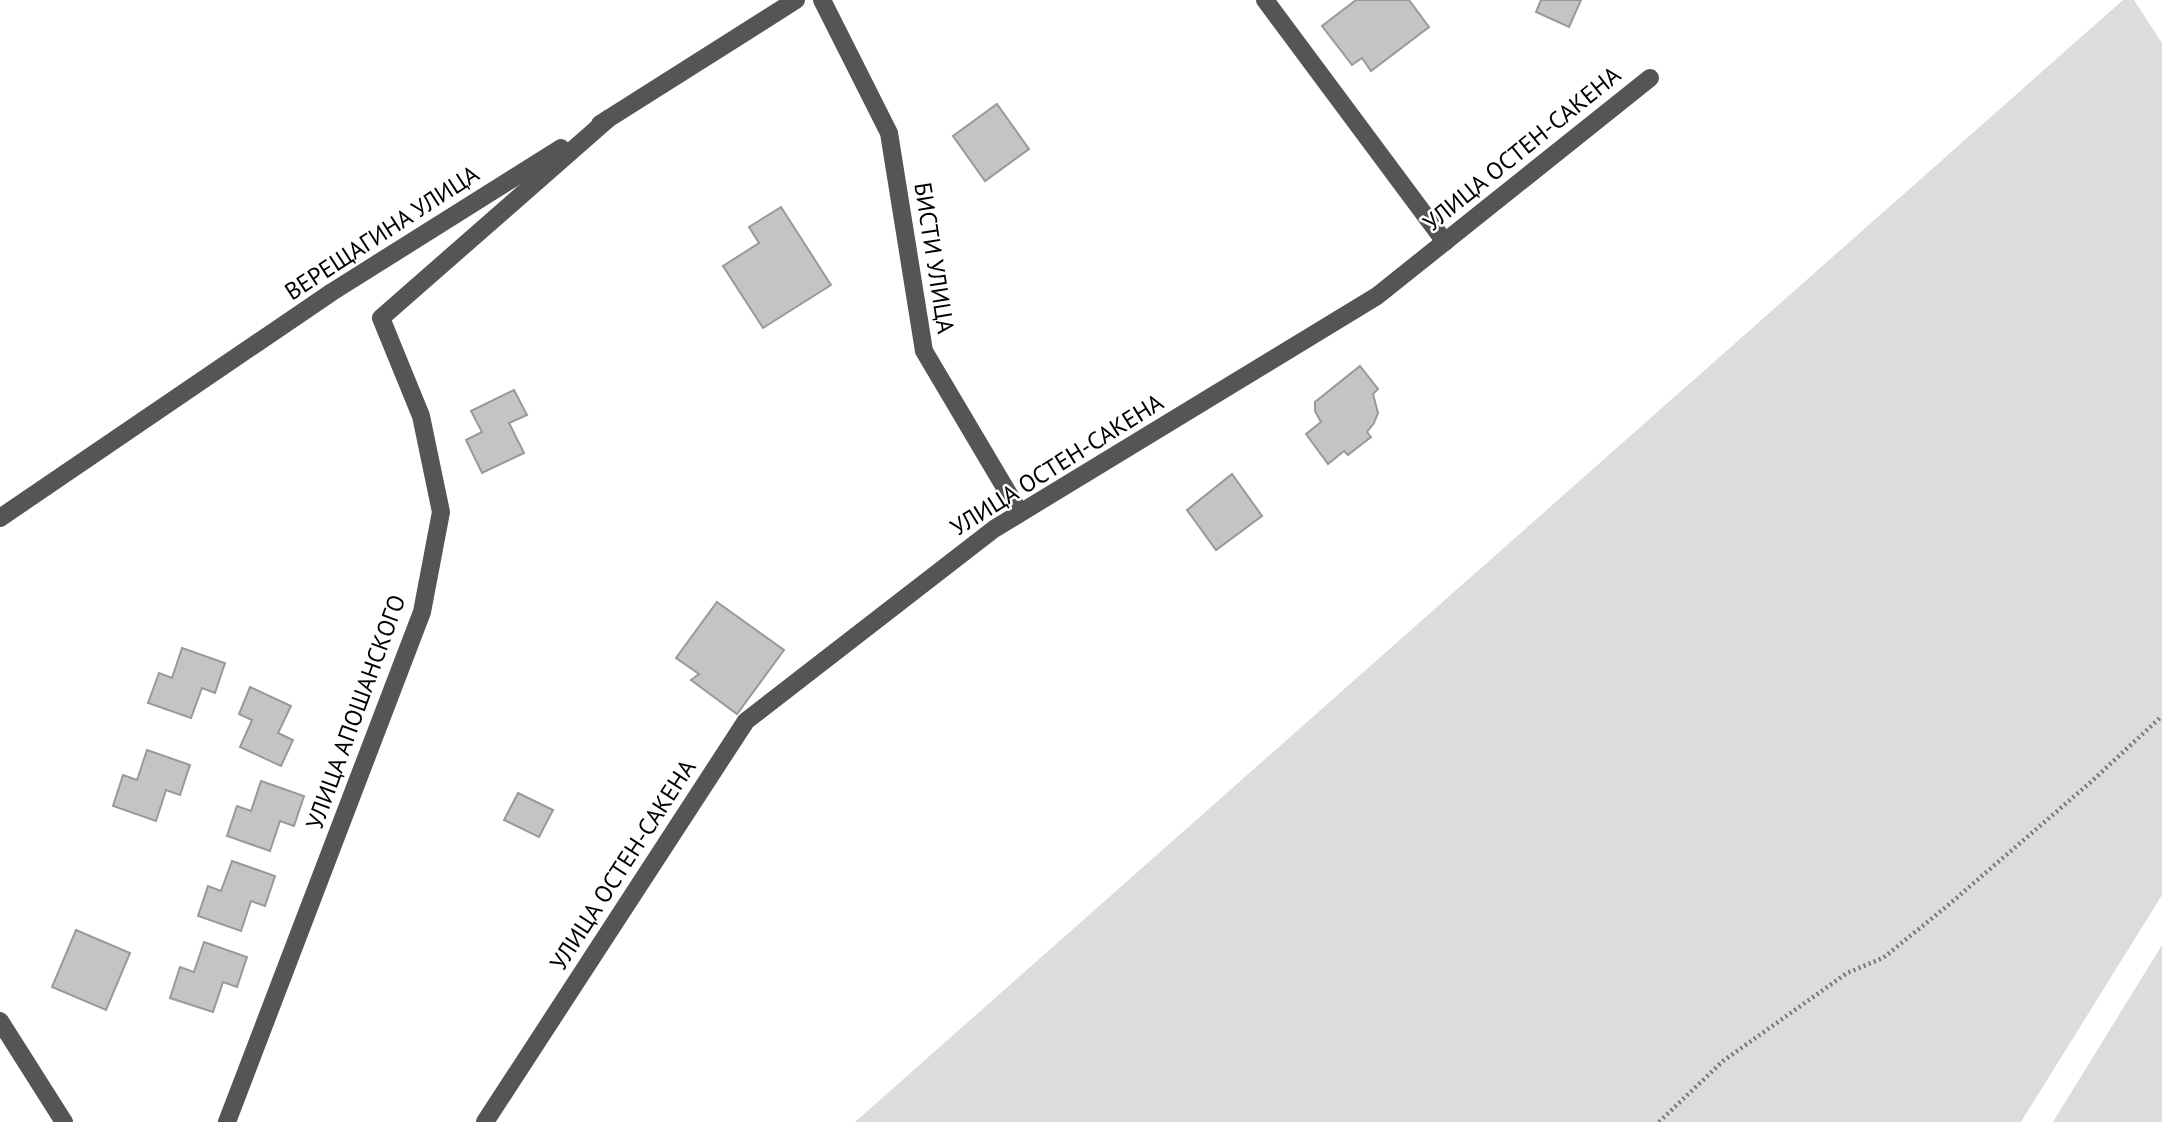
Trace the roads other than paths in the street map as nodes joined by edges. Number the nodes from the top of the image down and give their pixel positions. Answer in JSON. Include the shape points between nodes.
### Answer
{"nodes":[{"id":1,"x":796,"y":0,"type":"edge"},
{"id":2,"x":822,"y":0,"type":"edge"},
{"id":3,"x":1265,"y":0,"type":"edge"},
{"id":4,"x":1650,"y":78,"type":"dead end"},
{"id":5,"x":608,"y":119,"type":"junction"},
{"id":6,"x":1445,"y":242,"type":"junction"},
{"id":7,"x":1020,"y":513,"type":"junction"},
{"id":8,"x":0,"y":518,"type":"edge"},
{"id":9,"x":0,"y":1021,"type":"edge"},
{"id":10,"x":64,"y":1122,"type":"edge"},
{"id":11,"x":227,"y":1122,"type":"edge"},
{"id":12,"x":485,"y":1122,"type":"edge"}],
"edges":[{"from":1,"to":5,"type":"street","name":"ВЕРЕЩАГИНА УЛИЦА"},
{"from":2,"to":7,"type":"street","name":"БИСТИ УЛИЦА","via":[[889,133],[924,351]]},
{"from":3,"to":6,"type":"street"},
{"from":4,"to":6,"type":"street","name":"УЛИЦА ОСТЕН-САКЕНА"},
{"from":5,"to":8,"type":"street","name":"ВЕРЕЩАГИНА УЛИЦА","via":[[332,292]]},
{"from":5,"to":11,"type":"street","name":"УЛИЦА АПОШАНСКОГО","via":[[382,318],[421,416],[441,512],[422,612]]},
{"from":6,"to":7,"type":"street","name":"УЛИЦА ОСТЕН-САКЕНА","via":[[1377,296]]},
{"from":7,"to":12,"type":"street","name":"УЛИЦА ОСТЕН-САКЕНА","via":[[746,721]]},
{"from":9,"to":10,"type":"street"}]}
